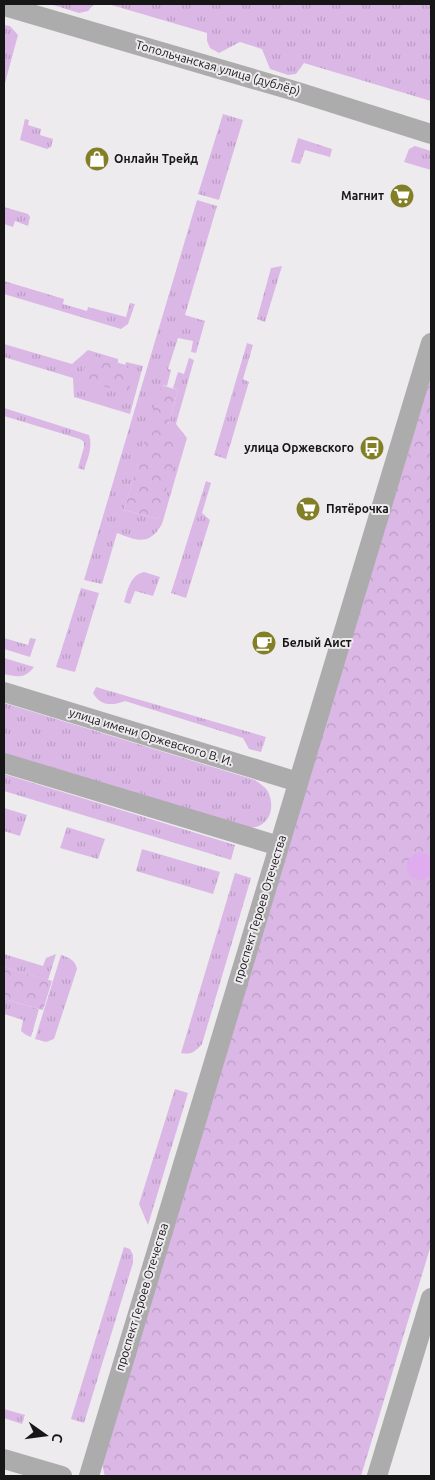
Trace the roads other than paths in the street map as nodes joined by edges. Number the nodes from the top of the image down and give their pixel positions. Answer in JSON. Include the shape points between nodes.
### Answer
{"nodes":[{"id":1,"x":4,"y":6,"type":"edge"},
{"id":2,"x":431,"y":134,"type":"edge"},
{"id":3,"x":431,"y":343,"type":"edge"},
{"id":4,"x":4,"y":692,"type":"edge"},
{"id":5,"x":4,"y":762,"type":"edge"},
{"id":6,"x":298,"y":782,"type":"junction"},
{"id":7,"x":279,"y":846,"type":"junction"},
{"id":8,"x":431,"y":1298,"type":"edge"},
{"id":9,"x":4,"y":1459,"type":"edge"},
{"id":10,"x":62,"y":1476,"type":"edge"},
{"id":11,"x":88,"y":1476,"type":"edge"},
{"id":12,"x":377,"y":1476,"type":"edge"}],
"edges":[{"from":1,"to":2,"type":"street","name":"Топольчанская улица (дублёр)"},
{"from":3,"to":6,"type":"street","name":"проспект Героев Отечества"},
{"from":4,"to":6,"type":"street","name":"улица имени Оржевского В. И."},
{"from":5,"to":7,"type":"street"},
{"from":6,"to":7,"type":"street","name":"проспект Героев Отечества"},
{"from":7,"to":11,"type":"street","name":"проспект Героев Отечества"},
{"from":8,"to":12,"type":"street"},
{"from":9,"to":10,"type":"street"}]}
